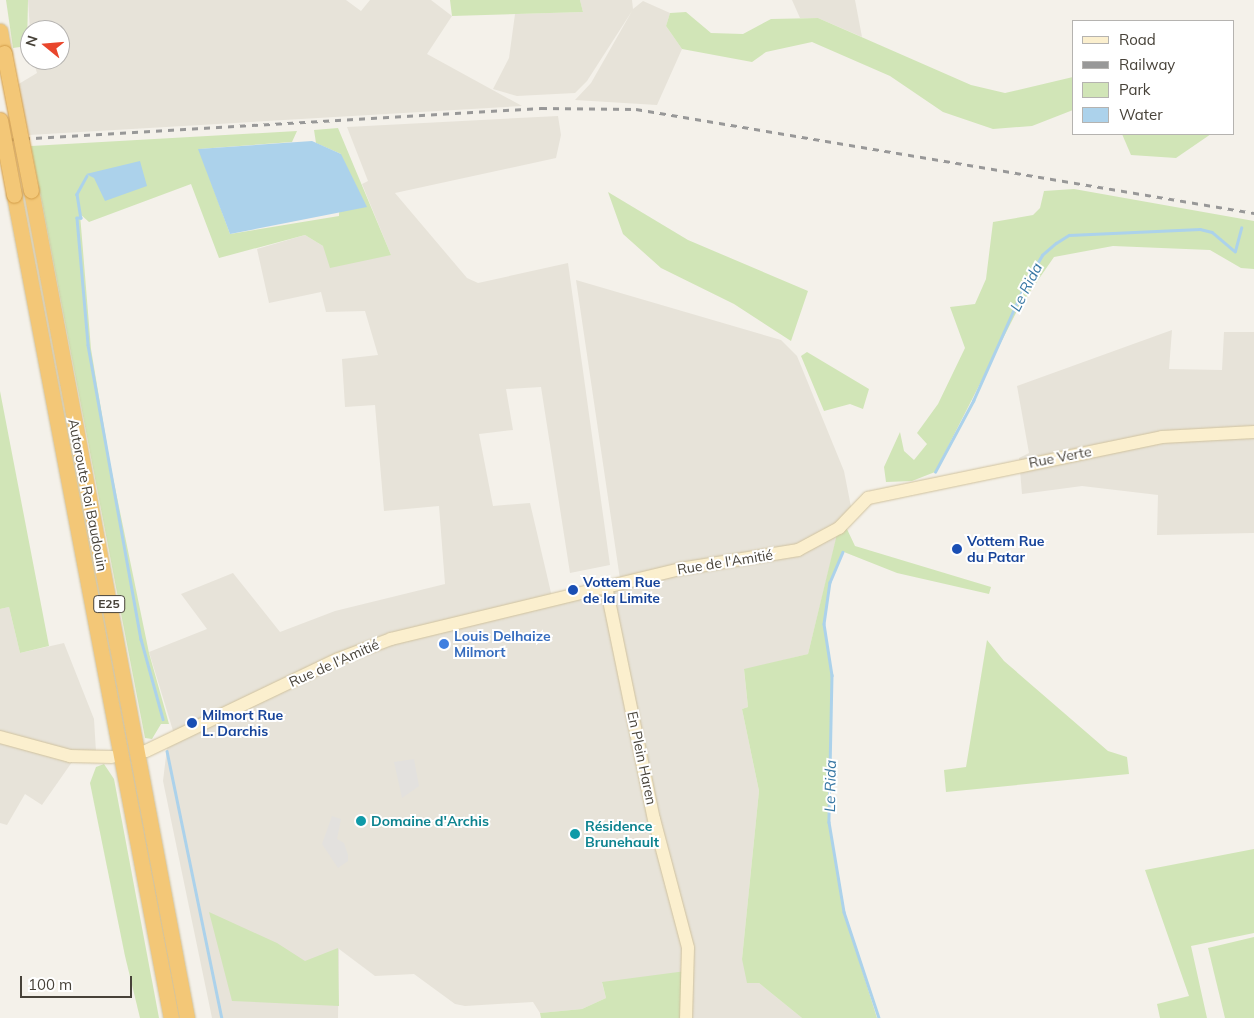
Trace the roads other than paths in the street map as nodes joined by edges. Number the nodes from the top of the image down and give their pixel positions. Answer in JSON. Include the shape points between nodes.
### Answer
{"nodes":[{"id":1,"x":0,"y":31,"type":"edge"},
{"id":2,"x":0,"y":120,"type":"edge"},
{"id":3,"x":1254,"y":432,"type":"edge"},
{"id":4,"x":868,"y":498,"type":"joint"},
{"id":5,"x":606,"y":586,"type":"junction"},
{"id":6,"x":0,"y":737,"type":"edge"},
{"id":7,"x":146,"y":751,"type":"dead end"},
{"id":8,"x":112,"y":757,"type":"dead end"},
{"id":9,"x":170,"y":1018,"type":"edge"},
{"id":10,"x":187,"y":1018,"type":"edge"},
{"id":11,"x":686,"y":1018,"type":"edge"}],
"edges":[{"from":1,"to":10,"type":"highway","name":"Autoroute Roi Baudouin","number":"E25","bridge":true},
{"from":2,"to":9,"type":"highway","name":"Autoroute Roi Baudouin","number":"E25","bridge":true},
{"from":3,"to":4,"type":"street","name":"Rue Verte","via":[[1162,437]]},
{"from":4,"to":5,"type":"street","name":"Rue de l'Amitié","via":[[839,528],[798,550],[680,568]]},
{"from":5,"to":7,"type":"street","name":"Rue de l'Amitié","via":[[359,650]]},
{"from":5,"to":11,"type":"street","name":"En Plein Haren","via":[[654,819],[688,948]]},
{"from":6,"to":8,"type":"street","via":[[70,756]]}]}
